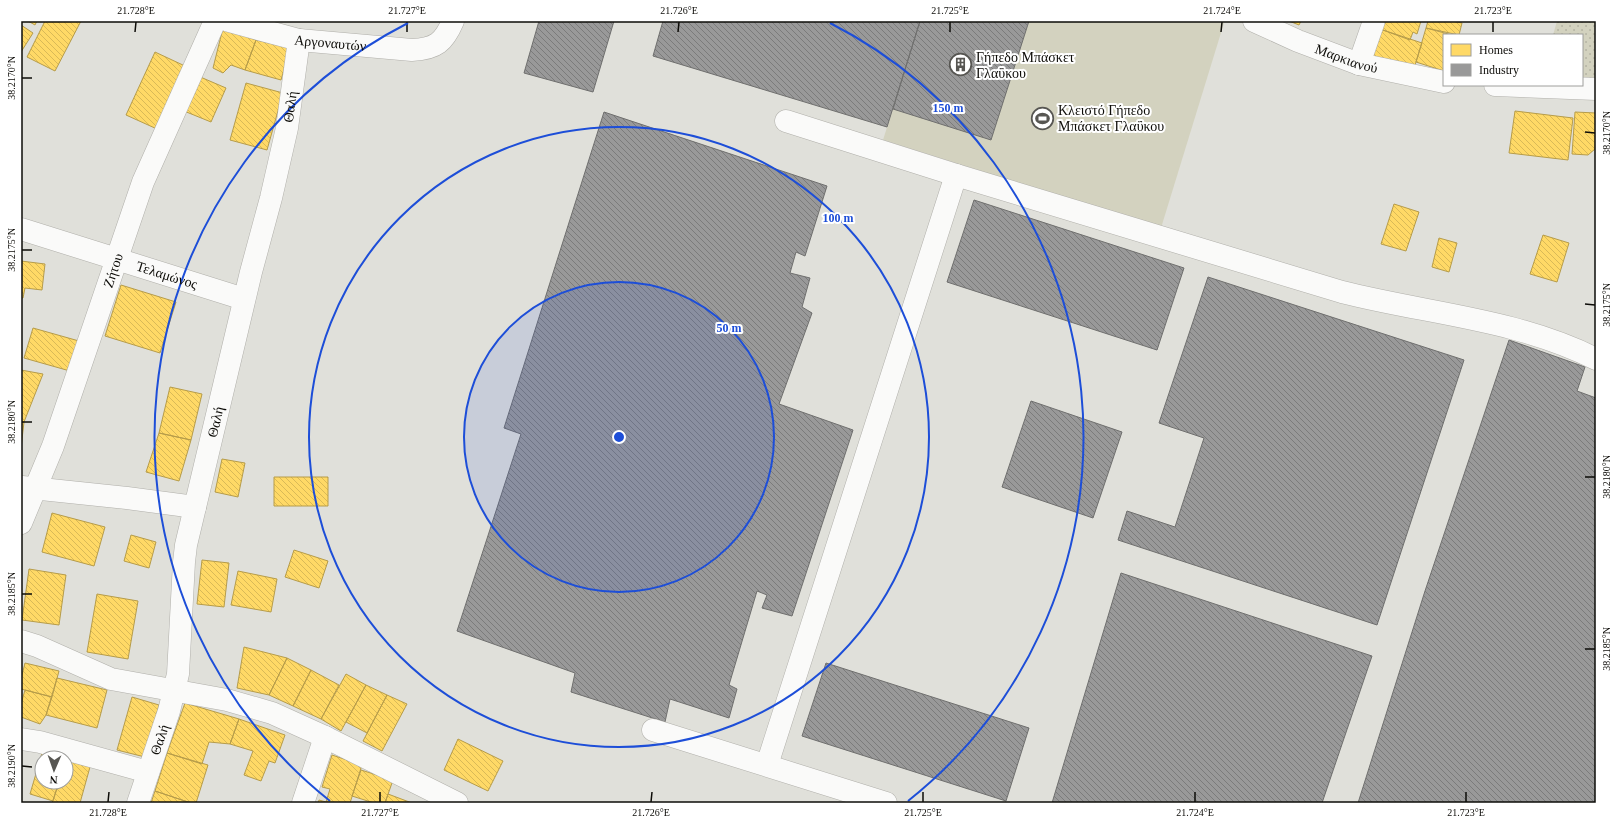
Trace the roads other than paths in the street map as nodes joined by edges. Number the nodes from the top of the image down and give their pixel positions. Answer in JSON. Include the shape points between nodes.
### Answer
{"nodes":[{"id":1,"x":214,"y":21,"type":"edge"},
{"id":2,"x":229,"y":21,"type":"edge"},
{"id":3,"x":453,"y":21,"type":"edge"},
{"id":4,"x":1254,"y":21,"type":"edge"},
{"id":5,"x":1374,"y":21,"type":"edge"},
{"id":6,"x":299,"y":40,"type":"junction"},
{"id":7,"x":1359,"y":64,"type":"junction"},
{"id":8,"x":1443,"y":82,"type":"edge"},
{"id":9,"x":1520,"y":86,"type":"edge"},
{"id":10,"x":1596,"y":89,"type":"edge"},
{"id":11,"x":786,"y":121,"type":"dead end"},
{"id":12,"x":956,"y":175,"type":"junction"},
{"id":13,"x":21,"y":229,"type":"edge"},
{"id":14,"x":116,"y":260,"type":"junction"},
{"id":15,"x":244,"y":299,"type":"junction"},
{"id":16,"x":1596,"y":359,"type":"edge"},
{"id":17,"x":28,"y":487,"type":"edge"},
{"id":18,"x":195,"y":508,"type":"junction"},
{"id":19,"x":21,"y":523,"type":"edge"},
{"id":20,"x":21,"y":641,"type":"edge"},
{"id":21,"x":175,"y":690,"type":"junction"},
{"id":22,"x":653,"y":730,"type":"dead end"},
{"id":23,"x":325,"y":737,"type":"junction"},
{"id":24,"x":21,"y":739,"type":"edge"},
{"id":25,"x":767,"y":765,"type":"junction"},
{"id":26,"x":148,"y":772,"type":"junction"},
{"id":27,"x":138,"y":803,"type":"edge"},
{"id":28,"x":303,"y":803,"type":"edge"},
{"id":29,"x":457,"y":803,"type":"edge"},
{"id":30,"x":886,"y":803,"type":"edge"}],
"edges":[{"from":1,"to":14,"type":"street","name":"Ζήτου","via":[[142,182]]},
{"from":2,"to":6,"type":"street","name":"Αργοναυτών"},
{"from":3,"to":6,"type":"street","name":"Αργοναυτών","via":[[440,43],[418,50]]},
{"from":4,"to":7,"type":"street","name":"Μαρκιανού"},
{"from":5,"to":7,"type":"street"},
{"from":6,"to":15,"type":"street","name":"Θαλή","via":[[287,128]]},
{"from":7,"to":8,"type":"street","name":"Μαρκιανού"},
{"from":9,"to":10,"type":"street"},
{"from":11,"to":12,"type":"street"},
{"from":12,"to":16,"type":"street","via":[[1342,292],[1490,322],[1544,336]]},
{"from":12,"to":25,"type":"street"},
{"from":13,"to":14,"type":"street","name":"Τελαμώνος"},
{"from":14,"to":15,"type":"street","name":"Τελαμώνος"},
{"from":14,"to":17,"type":"street","name":"Ζήτου","via":[[54,446]]},
{"from":15,"to":18,"type":"street","name":"Θαλή"},
{"from":17,"to":18,"type":"street"},
{"from":17,"to":19,"type":"street","name":"Ζήτου"},
{"from":18,"to":21,"type":"street","name":"Θαλή","via":[[184,554],[180,654]]},
{"from":20,"to":21,"type":"street","via":[[111,679]]},
{"from":21,"to":23,"type":"street","via":[[256,707]]},
{"from":21,"to":26,"type":"street","name":"Θαλή"},
{"from":22,"to":25,"type":"street"},
{"from":23,"to":28,"type":"street"},
{"from":23,"to":29,"type":"street"},
{"from":24,"to":26,"type":"street"},
{"from":25,"to":30,"type":"street"},
{"from":26,"to":27,"type":"street","name":"Θαλή"}]}
